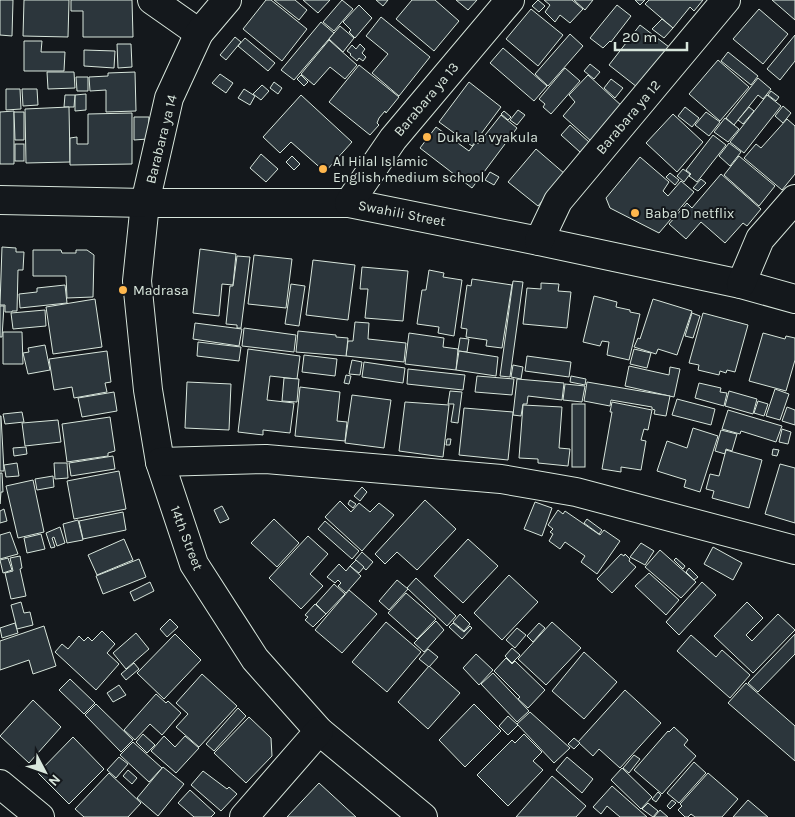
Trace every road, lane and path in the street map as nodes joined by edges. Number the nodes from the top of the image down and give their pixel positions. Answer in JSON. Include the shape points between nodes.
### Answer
{"nodes":[{"id":1,"x":152,"y":0,"type":"edge"},
{"id":2,"x":227,"y":0,"type":"edge"},
{"id":3,"x":510,"y":0,"type":"edge"},
{"id":4,"x":726,"y":0,"type":"edge"},
{"id":5,"x":199,"y":33,"type":"junction"},
{"id":6,"x":795,"y":199,"type":"edge"},
{"id":7,"x":0,"y":200,"type":"edge"},
{"id":8,"x":145,"y":203,"type":"junction"},
{"id":9,"x":350,"y":203,"type":"junction"},
{"id":10,"x":539,"y":241,"type":"junction"},
{"id":11,"x":741,"y":284,"type":"junction"},
{"id":12,"x":795,"y":299,"type":"edge"},
{"id":13,"x":160,"y":462,"type":"junction"},
{"id":14,"x":795,"y":550,"type":"edge"},
{"id":15,"x":319,"y":731,"type":"junction"},
{"id":16,"x":0,"y":784,"type":"edge"},
{"id":17,"x":40,"y":817,"type":"edge"},
{"id":18,"x":244,"y":817,"type":"edge"},
{"id":19,"x":423,"y":817,"type":"edge"}],
"edges":[{"from":1,"to":5,"type":"street"},
{"from":2,"to":5,"type":"street","name":"Barabara ya 14"},
{"from":3,"to":9,"type":"street","name":"Barabara ya 13","via":[[393,139]]},
{"from":4,"to":10,"type":"street","name":"Barabara ya 12","via":[[558,200]]},
{"from":5,"to":8,"type":"street","name":"Barabara ya 14","via":[[169,98]]},
{"from":6,"to":11,"type":"street","via":[[760,239]]},
{"from":7,"to":8,"type":"street","name":"Swahili Street"},
{"from":8,"to":9,"type":"street","name":"Swahili Street"},
{"from":8,"to":13,"type":"street","name":"14th Street","via":[[137,281],[148,390]]},
{"from":9,"to":10,"type":"street","name":"Swahili Street"},
{"from":10,"to":11,"type":"street","name":"Swahili Street"},
{"from":11,"to":12,"type":"street","name":"Swahili Street"},
{"from":13,"to":14,"type":"street","via":[[266,459],[501,479],[576,492]]},
{"from":13,"to":15,"type":"street","name":"14th Street","via":[[194,564],[255,659]]},
{"from":15,"to":18,"type":"street"},
{"from":15,"to":19,"type":"street","name":"14th Street"},
{"from":16,"to":17,"type":"street"}]}
